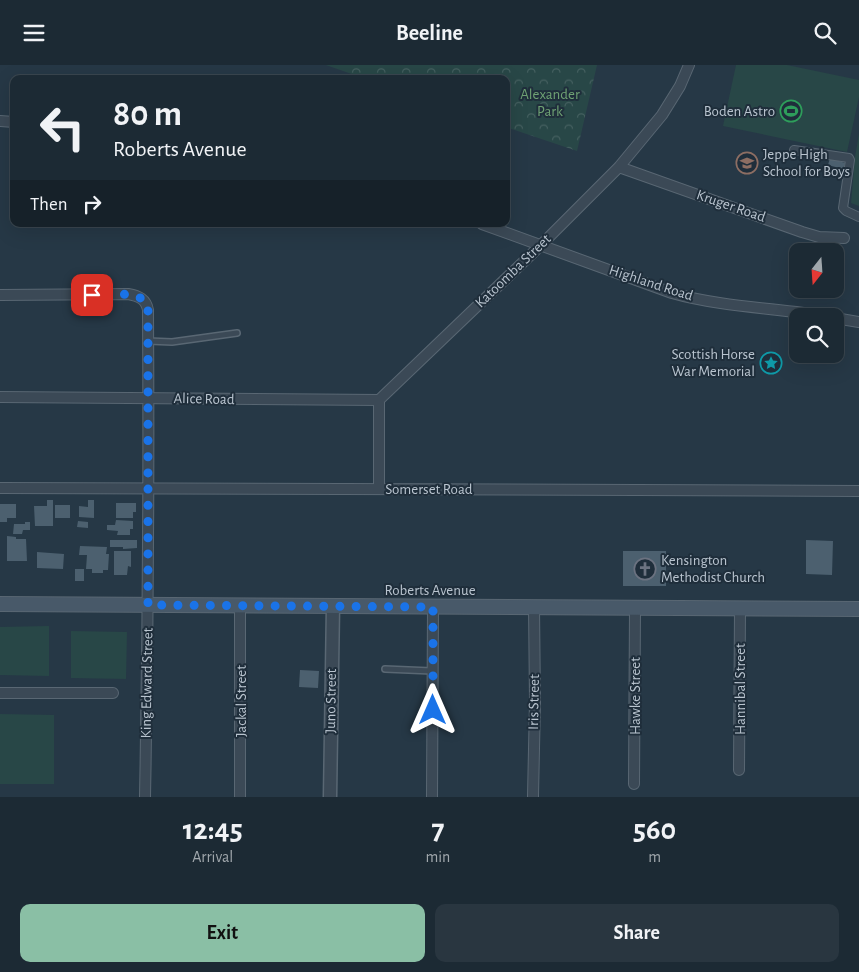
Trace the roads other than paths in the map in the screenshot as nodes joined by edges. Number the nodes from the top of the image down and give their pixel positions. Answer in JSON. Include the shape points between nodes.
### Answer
{"nodes":[{"id":1,"x":689,"y":65,"type":"edge"},
{"id":2,"x":794,"y":150,"type":"dead end"},
{"id":3,"x":620,"y":167,"type":"junction"},
{"id":4,"x":859,"y":217,"type":"edge"},
{"id":5,"x":490,"y":227,"type":"edge"},
{"id":6,"x":844,"y":238,"type":"dead end"},
{"id":7,"x":541,"y":245,"type":"junction"},
{"id":8,"x":0,"y":295,"type":"edge"},
{"id":9,"x":789,"y":311,"type":"edge"},
{"id":10,"x":844,"y":320,"type":"edge"},
{"id":11,"x":859,"y":322,"type":"edge"},
{"id":12,"x":236,"y":333,"type":"dead end"},
{"id":13,"x":148,"y":341,"type":"junction"},
{"id":14,"x":0,"y":397,"type":"edge"},
{"id":15,"x":149,"y":398,"type":"junction"},
{"id":16,"x":379,"y":400,"type":"junction"},
{"id":17,"x":0,"y":488,"type":"edge"},
{"id":18,"x":379,"y":488,"type":"junction"},
{"id":19,"x":148,"y":489,"type":"junction"},
{"id":20,"x":859,"y":491,"type":"edge"},
{"id":21,"x":0,"y":604,"type":"edge"},
{"id":22,"x":148,"y":605,"type":"junction"},
{"id":23,"x":240,"y":605,"type":"junction"},
{"id":24,"x":333,"y":606,"type":"junction"},
{"id":25,"x":433,"y":607,"type":"junction"},
{"id":26,"x":534,"y":607,"type":"junction"},
{"id":27,"x":635,"y":608,"type":"junction"},
{"id":28,"x":740,"y":608,"type":"junction"},
{"id":29,"x":859,"y":609,"type":"edge"},
{"id":30,"x":386,"y":669,"type":"dead end"},
{"id":31,"x":433,"y":671,"type":"junction"},
{"id":32,"x":0,"y":693,"type":"edge"},
{"id":33,"x":113,"y":693,"type":"dead end"},
{"id":34,"x":739,"y":770,"type":"dead end"},
{"id":35,"x":634,"y":784,"type":"dead end"},
{"id":36,"x":533,"y":796,"type":"edge"},
{"id":37,"x":145,"y":797,"type":"edge"},
{"id":38,"x":240,"y":797,"type":"edge"},
{"id":39,"x":330,"y":797,"type":"edge"},
{"id":40,"x":432,"y":797,"type":"edge"}],
"edges":[{"from":1,"to":3,"type":"street","name":"Katoomba Street","via":[[674,98]]},
{"from":2,"to":4,"type":"street","via":[[849,158],[843,209]]},
{"from":3,"to":6,"type":"street","name":"Kruger Road","via":[[802,232],[819,237]]},
{"from":3,"to":7,"type":"street","name":"Katoomba Street"},
{"from":5,"to":7,"type":"street","name":"Highland Road"},
{"from":7,"to":9,"type":"street","name":"Highland Road","via":[[685,297]]},
{"from":7,"to":16,"type":"street","name":"Katoomba Street"},
{"from":8,"to":13,"type":"street","name":"King Edward Street","via":[[128,294],[147,304]]},
{"from":10,"to":11,"type":"street"},
{"from":12,"to":13,"type":"lane","via":[[172,342]]},
{"from":13,"to":15,"type":"street","name":"King Edward Street"},
{"from":14,"to":15,"type":"street","name":"Alice Road"},
{"from":15,"to":16,"type":"street","name":"Alice Road"},
{"from":15,"to":19,"type":"street","name":"King Edward Street"},
{"from":16,"to":18,"type":"street"},
{"from":17,"to":19,"type":"street","name":"Somerset Road"},
{"from":18,"to":19,"type":"street","name":"Somerset Road"},
{"from":18,"to":20,"type":"street","name":"Somerset Road"},
{"from":19,"to":22,"type":"street","name":"King Edward Street"},
{"from":21,"to":22,"type":"main road","name":"Roberts Avenue"},
{"from":22,"to":23,"type":"main road","name":"Roberts Avenue"},
{"from":22,"to":37,"type":"street","name":"King Edward Street"},
{"from":23,"to":24,"type":"main road","name":"Roberts Avenue"},
{"from":23,"to":38,"type":"street","name":"Jackal Street"},
{"from":24,"to":25,"type":"main road","name":"Roberts Avenue"},
{"from":24,"to":39,"type":"street","name":"Juno Street"},
{"from":25,"to":26,"type":"main road","name":"Roberts Avenue"},
{"from":25,"to":31,"type":"street"},
{"from":26,"to":27,"type":"main road","name":"Roberts Avenue"},
{"from":26,"to":36,"type":"street","name":"Iris Street"},
{"from":27,"to":28,"type":"main road","name":"Roberts Avenue"},
{"from":27,"to":35,"type":"street","name":"Hawke Street"},
{"from":28,"to":29,"type":"main road","name":"Roberts Avenue"},
{"from":28,"to":34,"type":"street","name":"Hannibal Street"},
{"from":30,"to":31,"type":"lane"},
{"from":31,"to":40,"type":"street"},
{"from":32,"to":33,"type":"street"}]}
